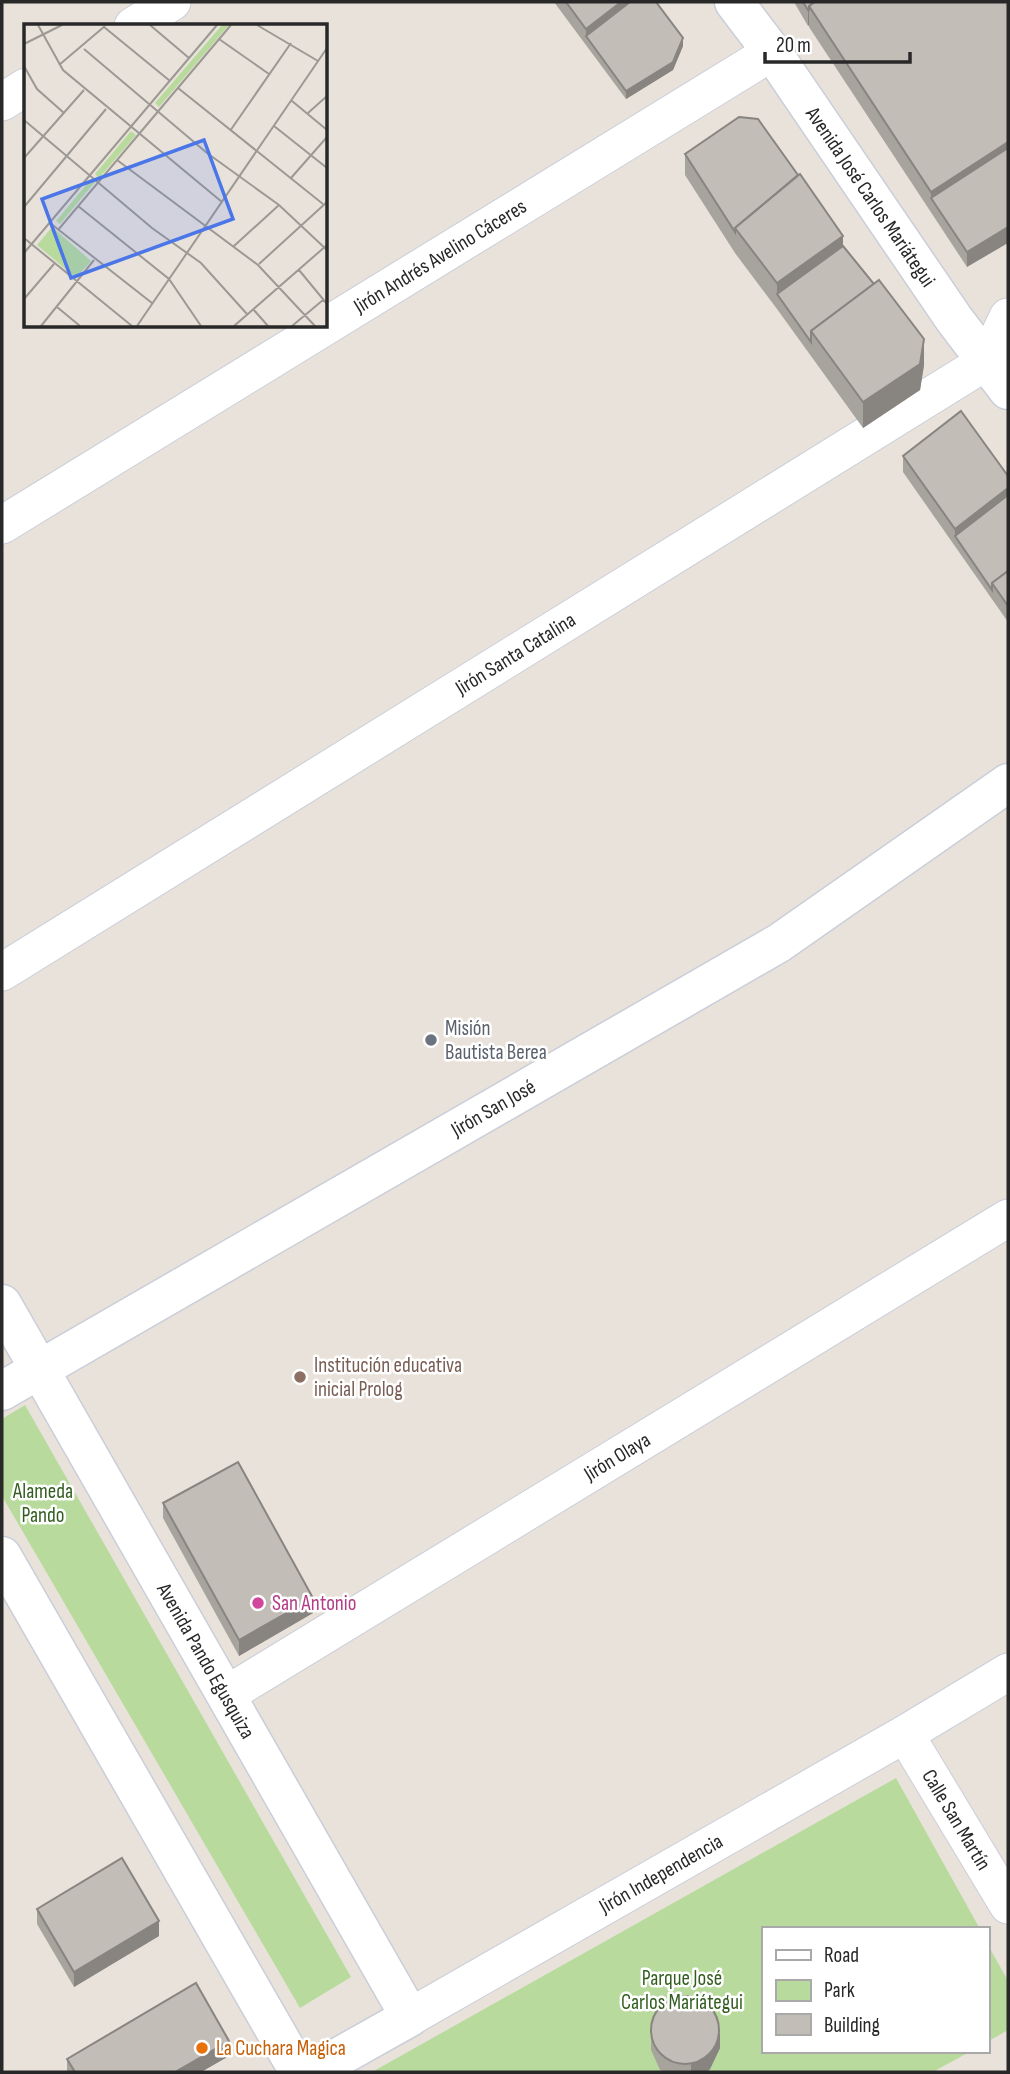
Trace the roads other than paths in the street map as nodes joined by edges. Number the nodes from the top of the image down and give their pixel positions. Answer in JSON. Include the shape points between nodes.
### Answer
{"nodes":[{"id":1,"x":172,"y":2,"type":"edge"},
{"id":2,"x":734,"y":2,"type":"edge"},
{"id":3,"x":136,"y":24,"type":"edge"},
{"id":4,"x":772,"y":52,"type":"junction"},
{"id":5,"x":24,"y":89,"type":"edge"},
{"id":6,"x":2,"y":102,"type":"edge"},
{"id":7,"x":1008,"y":317,"type":"edge"},
{"id":8,"x":327,"y":326,"type":"edge"},
{"id":9,"x":325,"y":327,"type":"edge"},
{"id":10,"x":997,"y":375,"type":"edge"},
{"id":11,"x":2,"y":526,"type":"edge"},
{"id":12,"x":1008,"y":783,"type":"edge"},
{"id":13,"x":2,"y":972,"type":"edge"},
{"id":14,"x":1008,"y":1218,"type":"edge"},
{"id":15,"x":2,"y":1304,"type":"edge"},
{"id":16,"x":39,"y":1371,"type":"junction"},
{"id":17,"x":2,"y":1391,"type":"edge"},
{"id":18,"x":2,"y":1556,"type":"edge"},
{"id":19,"x":1008,"y":1672,"type":"edge"},
{"id":20,"x":226,"y":1695,"type":"junction"},
{"id":21,"x":905,"y":1734,"type":"junction"},
{"id":22,"x":1008,"y":1905,"type":"edge"},
{"id":23,"x":411,"y":2017,"type":"junction"},
{"id":24,"x":299,"y":2072,"type":"edge"},
{"id":25,"x":312,"y":2072,"type":"edge"}],
"edges":[{"from":1,"to":3,"type":"street"},
{"from":2,"to":4,"type":"street","name":"Avenida José Carlos Mariátegui"},
{"from":4,"to":8,"type":"street","name":"Jirón Andrés Avelino Cáceres"},
{"from":4,"to":10,"type":"street","name":"Avenida José Carlos Mariátegui"},
{"from":5,"to":6,"type":"street"},
{"from":7,"to":10,"type":"street"},
{"from":9,"to":11,"type":"street","name":"Jirón Andrés Avelino Cáceres"},
{"from":10,"to":13,"type":"street","name":"Jirón Santa Catalina"},
{"from":12,"to":16,"type":"street","name":"Jirón San José","via":[[779,943]]},
{"from":14,"to":20,"type":"street","name":"Jirón Olaya"},
{"from":15,"to":16,"type":"street","name":"Avenida Pando Egusquiza"},
{"from":16,"to":17,"type":"street","name":"Jirón San José"},
{"from":16,"to":20,"type":"street","name":"Avenida Pando Egusquiza"},
{"from":18,"to":24,"type":"street"},
{"from":19,"to":21,"type":"street","name":"Jirón Independencia"},
{"from":20,"to":23,"type":"street","name":"Avenida Pando Egusquiza"},
{"from":21,"to":22,"type":"street","name":"Calle San Martín"},
{"from":21,"to":23,"type":"street","name":"Jirón Independencia"},
{"from":23,"to":25,"type":"street","name":"Jirón Independencia"}]}
